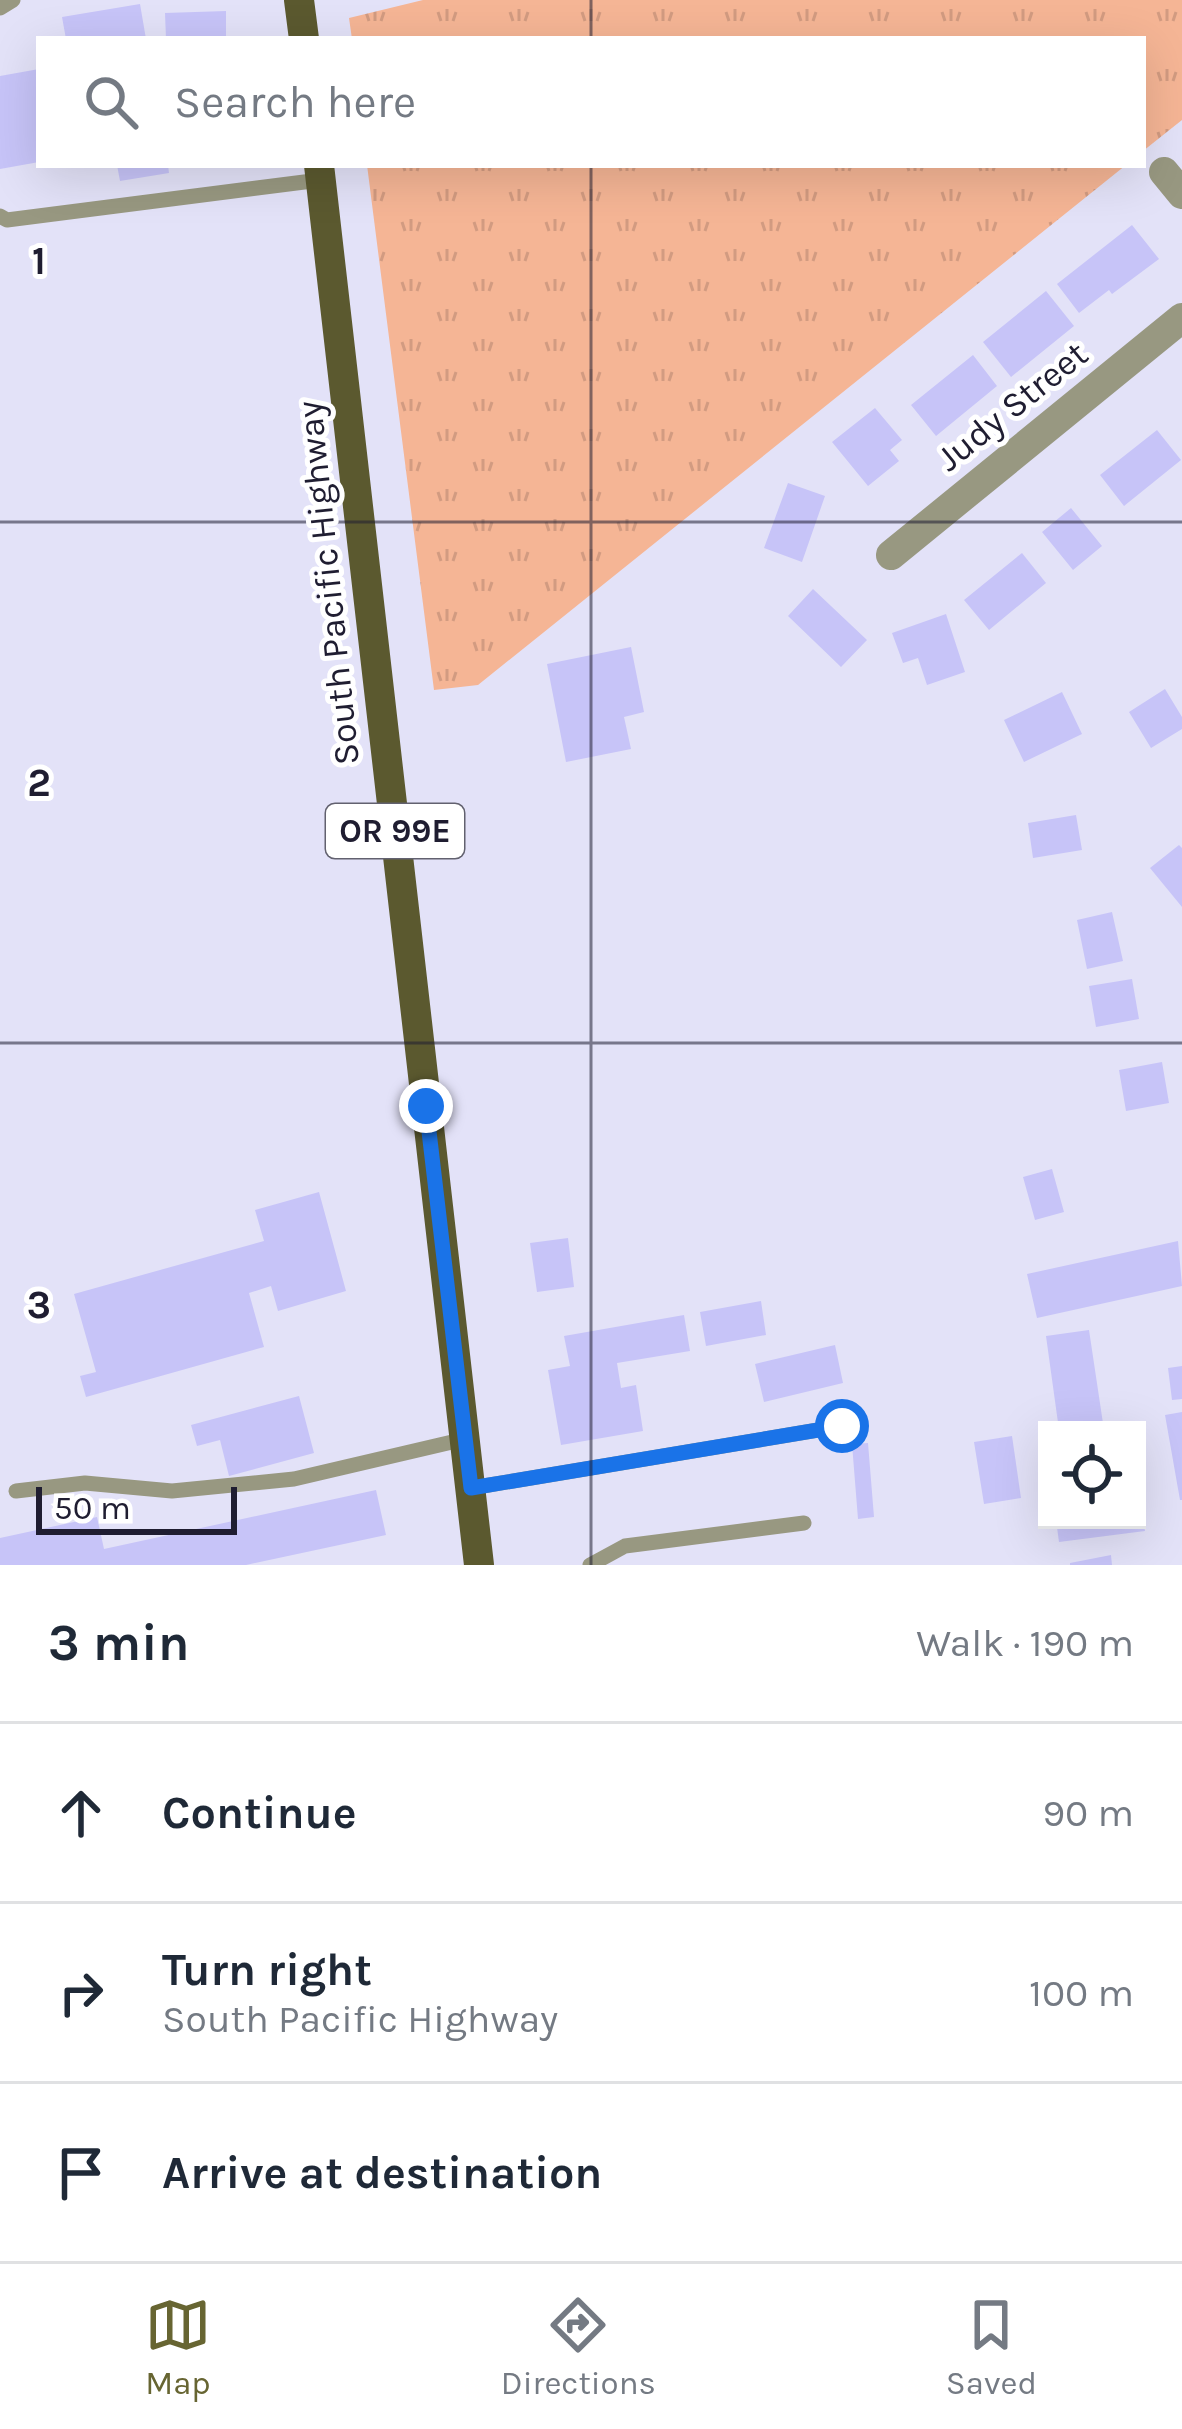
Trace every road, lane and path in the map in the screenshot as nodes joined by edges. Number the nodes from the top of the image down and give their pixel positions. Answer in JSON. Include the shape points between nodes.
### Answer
{"nodes":[{"id":1,"x":13,"y":0,"type":"edge"},
{"id":2,"x":299,"y":0,"type":"edge"},
{"id":3,"x":0,"y":8,"type":"edge"},
{"id":4,"x":304,"y":36,"type":"edge"},
{"id":5,"x":320,"y":172,"type":"edge"},
{"id":6,"x":0,"y":216,"type":"edge"},
{"id":7,"x":1182,"y":318,"type":"edge"},
{"id":8,"x":891,"y":555,"type":"dead end"},
{"id":9,"x":842,"y":1426,"type":"dead end"},
{"id":10,"x":465,"y":1439,"type":"junction"},
{"id":11,"x":471,"y":1488,"type":"junction"},
{"id":12,"x":16,"y":1491,"type":"dead end"},
{"id":13,"x":804,"y":1522,"type":"dead end"},
{"id":14,"x":479,"y":1565,"type":"edge"},
{"id":15,"x":590,"y":1565,"type":"edge"}],
"edges":[{"from":1,"to":3,"type":"lane"},
{"from":2,"to":4,"type":"main road"},
{"from":5,"to":6,"type":"lane"},
{"from":5,"to":10,"type":"main road","name":"South Pacific Highway","number":"OR 99E"},
{"from":7,"to":8,"type":"street","name":"Judy Street"},
{"from":9,"to":11,"type":"lane"},
{"from":10,"to":11,"type":"main road","name":"South Pacific Highway","number":"OR 99E"},
{"from":10,"to":12,"type":"lane","via":[[294,1479],[172,1491],[85,1483]]},
{"from":11,"to":14,"type":"main road","name":"South Pacific Highway","number":"OR 99E"},
{"from":13,"to":15,"type":"lane","via":[[625,1546]]}]}
